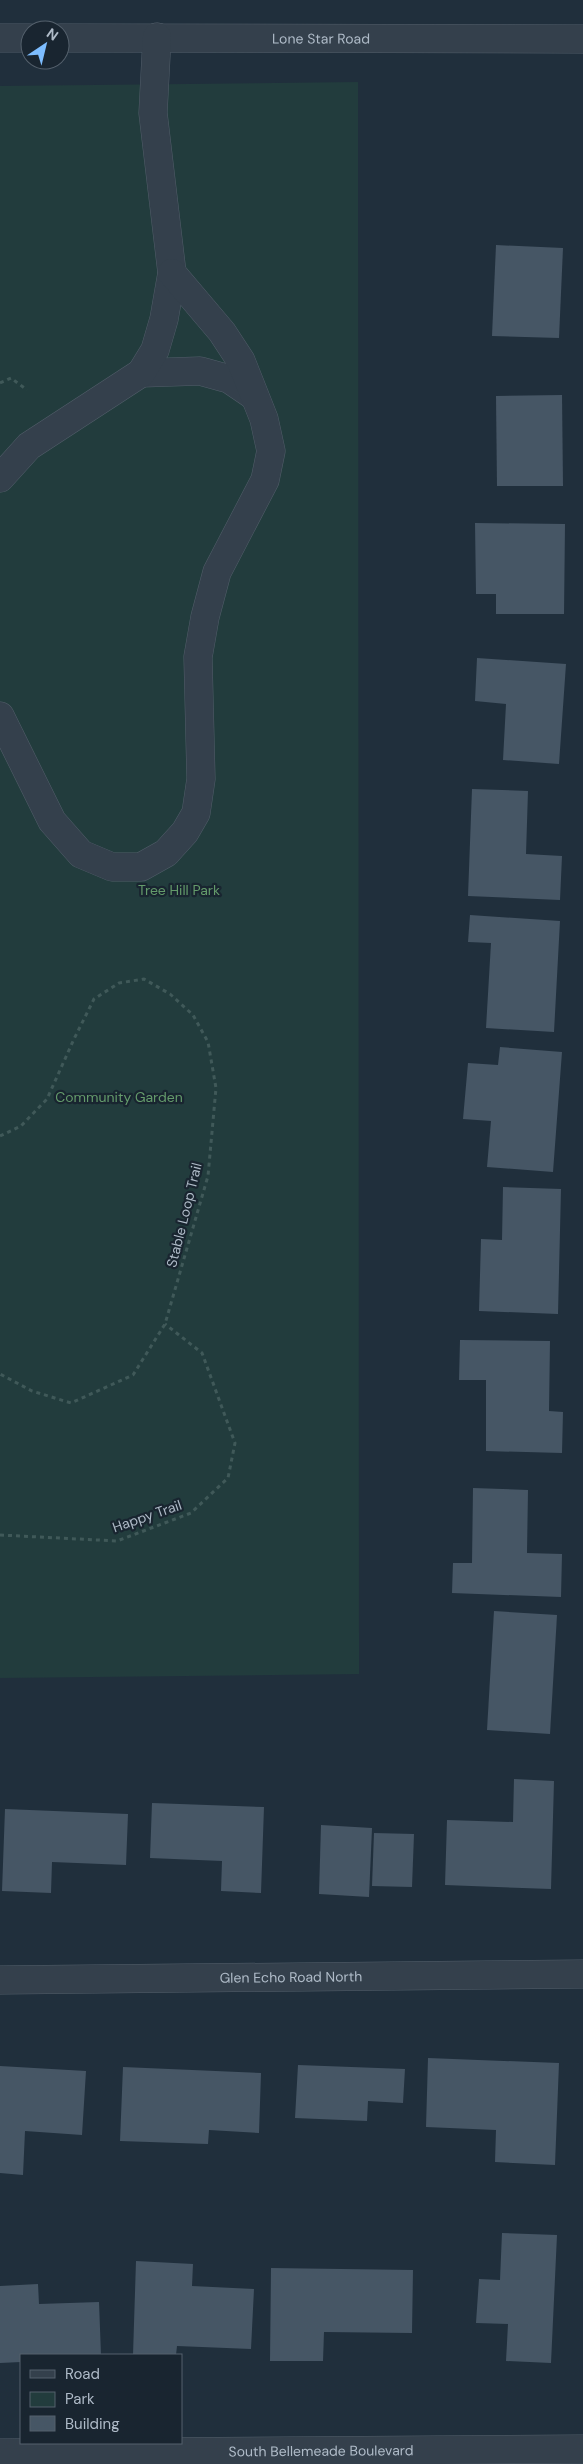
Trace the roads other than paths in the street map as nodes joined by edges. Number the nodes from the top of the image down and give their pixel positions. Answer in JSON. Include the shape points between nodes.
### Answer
{"nodes":[{"id":1,"x":0,"y":38,"type":"edge"},
{"id":2,"x":20,"y":38,"type":"edge"},
{"id":3,"x":70,"y":38,"type":"edge"},
{"id":4,"x":157,"y":38,"type":"junction"},
{"id":5,"x":583,"y":39,"type":"edge"},
{"id":6,"x":172,"y":273,"type":"junction"},
{"id":7,"x":141,"y":373,"type":"junction"},
{"id":8,"x":254,"y":396,"type":"junction"},
{"id":9,"x":0,"y":478,"type":"edge"},
{"id":10,"x":0,"y":716,"type":"edge"},
{"id":11,"x":583,"y":1974,"type":"edge"},
{"id":12,"x":0,"y":1980,"type":"edge"},
{"id":13,"x":583,"y":2449,"type":"edge"},
{"id":14,"x":0,"y":2453,"type":"edge"}],
"edges":[{"from":1,"to":2,"type":"street"},
{"from":3,"to":4,"type":"street","name":"Lone Star Road"},
{"from":4,"to":5,"type":"street","name":"Lone Star Road"},
{"from":4,"to":6,"type":"street","via":[[154,113]]},
{"from":6,"to":7,"type":"street","via":[[155,350]]},
{"from":6,"to":8,"type":"street","via":[[222,332],[241,361]]},
{"from":7,"to":8,"type":"street","via":[[200,371],[229,379]]},
{"from":7,"to":9,"type":"street","via":[[28,446]]},
{"from":8,"to":10,"type":"street","via":[[264,419],[271,451],[265,480],[217,572],[205,617],[198,658],[201,780],[196,813],[184,832],[166,853],[141,867],[112,867],[81,854],[52,821]]},
{"from":11,"to":12,"type":"street","name":"Glen Echo Road North"},
{"from":13,"to":14,"type":"street","name":"South Bellemeade Boulevard"}]}
